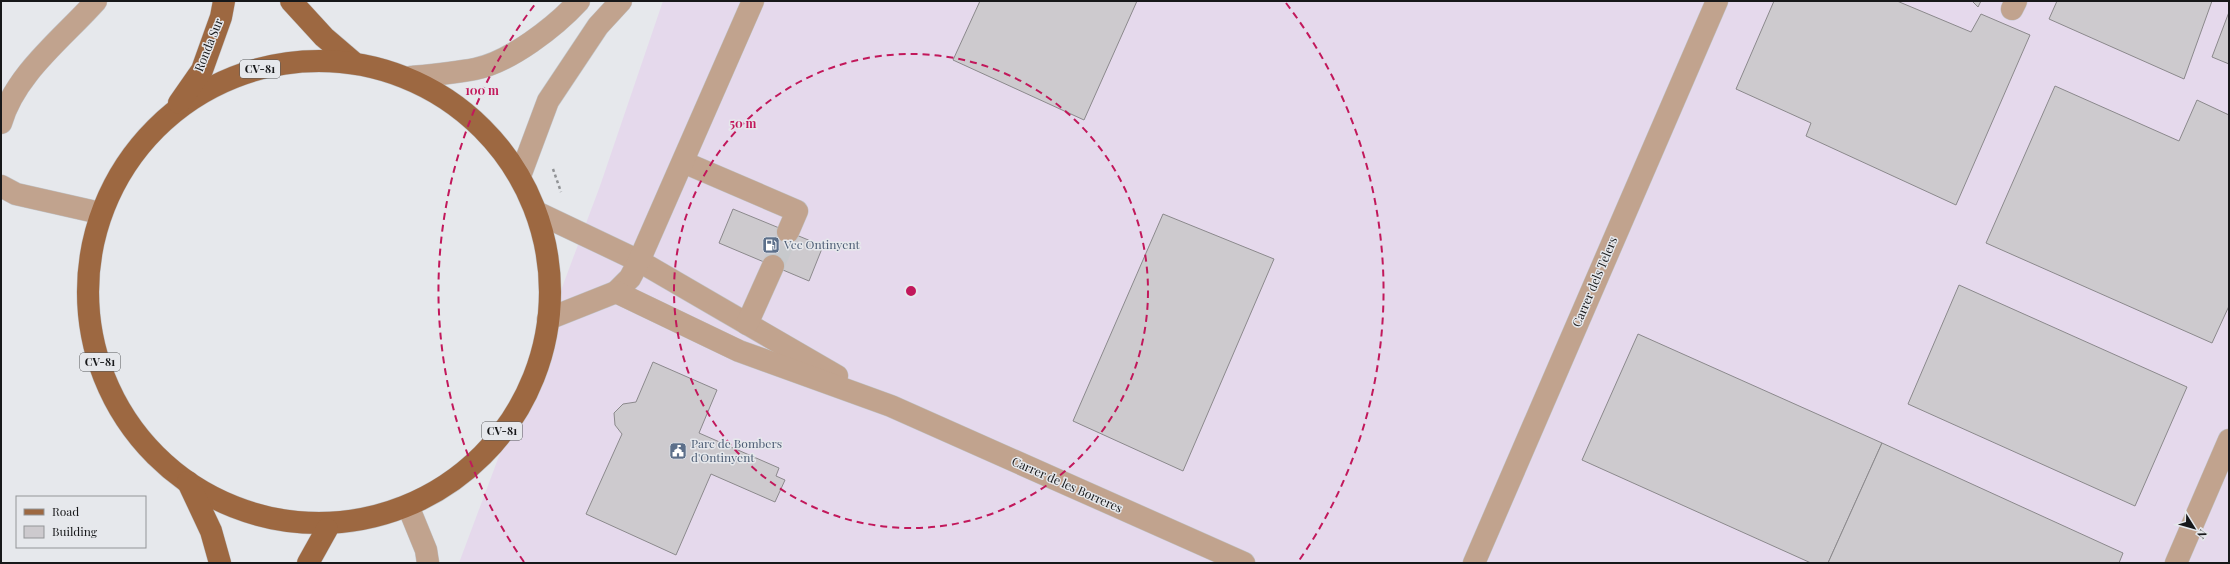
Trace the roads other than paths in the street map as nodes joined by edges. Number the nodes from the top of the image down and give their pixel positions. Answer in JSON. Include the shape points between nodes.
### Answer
{"nodes":[{"id":1,"x":96,"y":1,"type":"edge"},
{"id":2,"x":224,"y":1,"type":"edge"},
{"id":3,"x":291,"y":1,"type":"edge"},
{"id":4,"x":579,"y":1,"type":"edge"},
{"id":5,"x":621,"y":1,"type":"edge"},
{"id":6,"x":753,"y":1,"type":"edge"},
{"id":7,"x":1717,"y":1,"type":"edge"},
{"id":8,"x":352,"y":61,"type":"junction"},
{"id":9,"x":411,"y":78,"type":"junction"},
{"id":10,"x":176,"y":108,"type":"junction"},
{"id":11,"x":1,"y":124,"type":"edge"},
{"id":12,"x":683,"y":162,"type":"junction"},
{"id":13,"x":520,"y":176,"type":"junction"},
{"id":14,"x":1,"y":186,"type":"edge"},
{"id":15,"x":536,"y":212,"type":"junction"},
{"id":16,"x":100,"y":213,"type":"junction"},
{"id":17,"x":788,"y":232,"type":"tunnel mouth"},
{"id":18,"x":640,"y":261,"type":"junction"},
{"id":19,"x":773,"y":266,"type":"tunnel mouth"},
{"id":20,"x":616,"y":292,"type":"junction"},
{"id":21,"x":548,"y":318,"type":"junction"},
{"id":22,"x":747,"y":324,"type":"junction"},
{"id":23,"x":890,"y":406,"type":"junction"},
{"id":24,"x":2229,"y":440,"type":"edge"},
{"id":25,"x":188,"y":482,"type":"junction"},
{"id":26,"x":408,"y":506,"type":"junction"},
{"id":27,"x":327,"y":529,"type":"junction"},
{"id":28,"x":220,"y":563,"type":"edge"},
{"id":29,"x":308,"y":563,"type":"edge"},
{"id":30,"x":428,"y":563,"type":"edge"},
{"id":31,"x":1244,"y":563,"type":"edge"},
{"id":32,"x":1474,"y":563,"type":"edge"},
{"id":33,"x":2176,"y":563,"type":"edge"}],
"edges":[{"from":1,"to":11,"type":"street","via":[[32,69],[16,91]]},
{"from":2,"to":10,"type":"main road","name":"Ronda Sur","number":"CV-81","via":[[221,17],[202,70]]},
{"from":3,"to":8,"type":"main road","number":"CV-81","via":[[324,37]]},
{"from":4,"to":9,"type":"street","via":[[564,17],[520,50],[476,68]]},
{"from":5,"to":13,"type":"street","via":[[598,26],[548,101]]},
{"from":6,"to":12,"type":"street"},
{"from":7,"to":32,"type":"street","name":"Carrer dels Telers"},
{"from":8,"to":9,"type":"main road","number":"CV-81","via":[[382,67]]},
{"from":8,"to":10,"type":"main road","number":"CV-81","via":[[290,60],[230,77]]},
{"from":9,"to":13,"type":"main road","number":"CV-81","via":[[474,118]]},
{"from":10,"to":16,"type":"main road","number":"CV-81","via":[[131,155]]},
{"from":12,"to":17,"type":"street","via":[[796,211]]},
{"from":12,"to":18,"type":"street"},
{"from":13,"to":15,"type":"main road","number":"CV-81"},
{"from":14,"to":16,"type":"street","via":[[16,194]]},
{"from":15,"to":18,"type":"street"},
{"from":15,"to":21,"type":"main road","number":"CV-81","via":[[549,264]]},
{"from":16,"to":25,"type":"main road","number":"CV-81","via":[[88,272],[91,334],[107,384],[126,419],[143,442]]},
{"from":18,"to":20,"type":"street","via":[[630,278]]},
{"from":18,"to":22,"type":"street"},
{"from":19,"to":22,"type":"street"},
{"from":20,"to":21,"type":"street"},
{"from":20,"to":23,"type":"street","via":[[739,351]]},
{"from":21,"to":26,"type":"main road","number":"CV-81","via":[[532,377],[502,430],[482,455],[436,492]]},
{"from":22,"to":23,"type":"street"},
{"from":23,"to":31,"type":"street","name":"Carrer de les Borreres"},
{"from":24,"to":33,"type":"street"},
{"from":25,"to":27,"type":"main road","number":"CV-81","via":[[228,507],[261,518]]},
{"from":25,"to":28,"type":"main road","number":"CV-81","via":[[211,531]]},
{"from":26,"to":27,"type":"main road","number":"CV-81","via":[[357,524]]},
{"from":26,"to":30,"type":"street","via":[[426,550]]},
{"from":27,"to":29,"type":"main road"}]}
